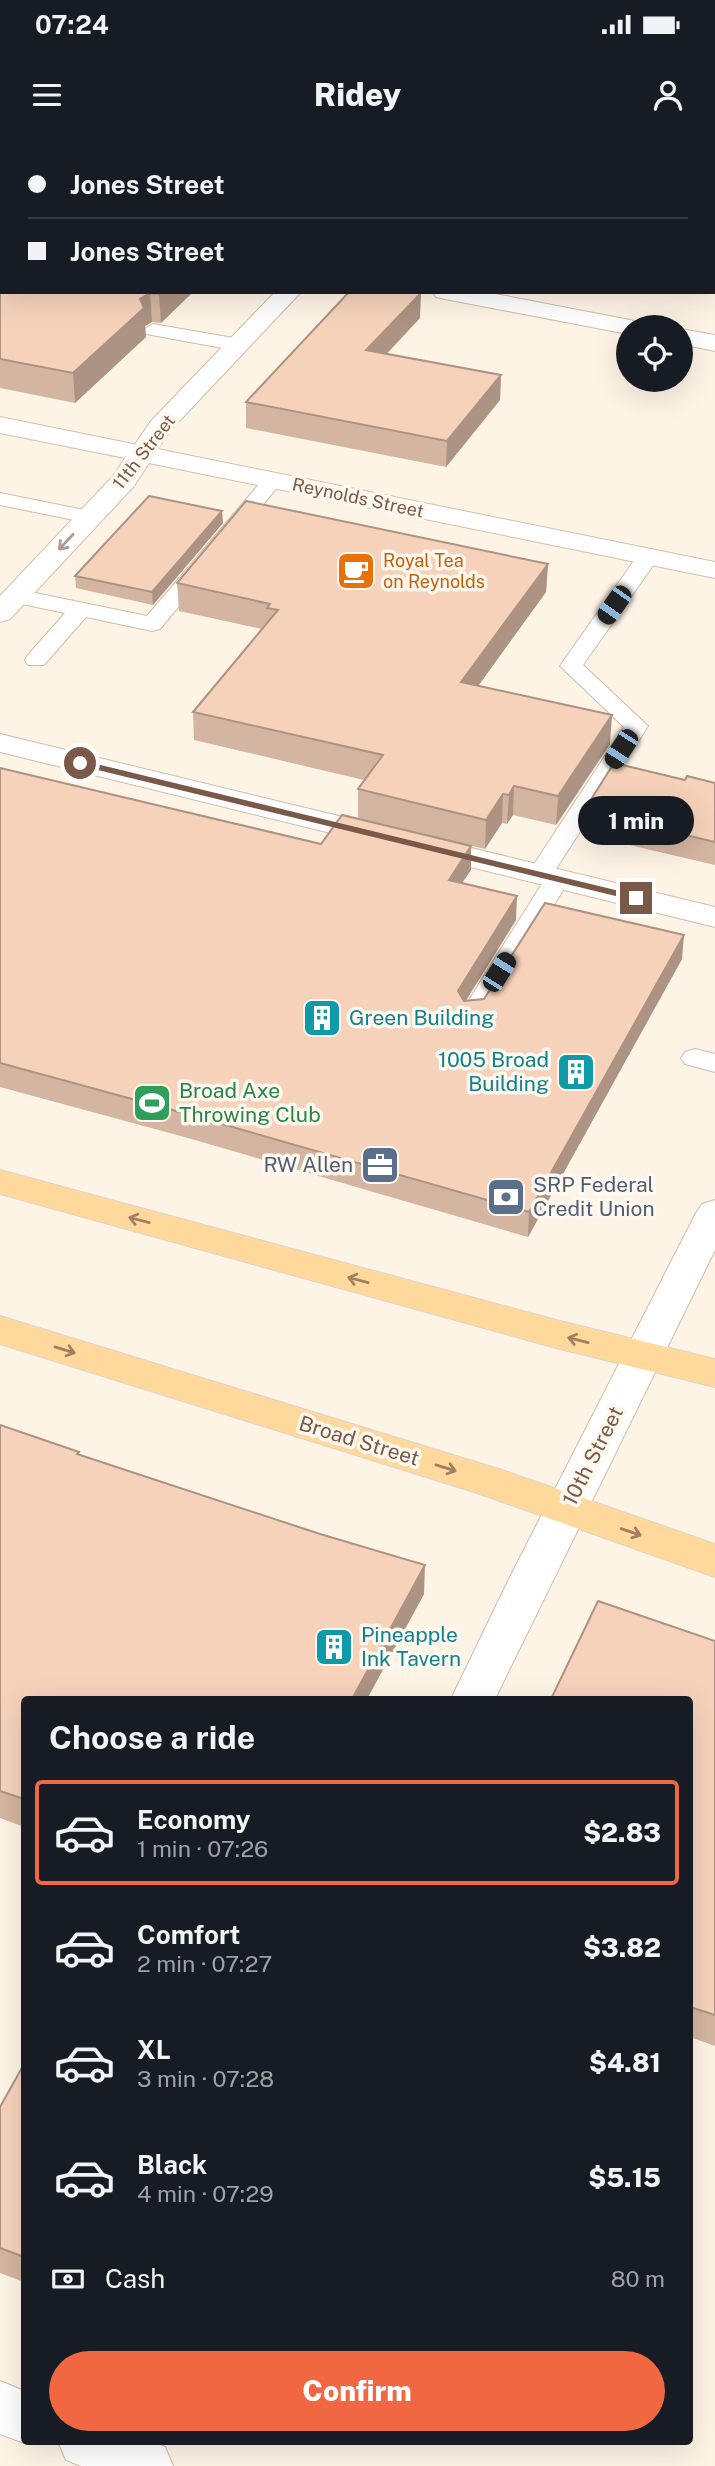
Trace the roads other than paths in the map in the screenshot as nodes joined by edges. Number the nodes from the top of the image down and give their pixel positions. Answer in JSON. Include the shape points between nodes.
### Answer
{"nodes":[{"id":1,"x":287,"y":294,"type":"edge"},
{"id":2,"x":455,"y":294,"type":"edge"},
{"id":3,"x":616,"y":324,"type":"edge"},
{"id":4,"x":153,"y":330,"type":"edge"},
{"id":5,"x":693,"y":339,"type":"edge"},
{"id":6,"x":715,"y":343,"type":"edge"},
{"id":7,"x":239,"y":345,"type":"junction"},
{"id":8,"x":0,"y":425,"type":"edge"},
{"id":9,"x":142,"y":453,"type":"junction"},
{"id":10,"x":273,"y":480,"type":"junction"},
{"id":11,"x":0,"y":499,"type":"edge"},
{"id":12,"x":89,"y":517,"type":"junction"},
{"id":13,"x":648,"y":557,"type":"junction"},
{"id":14,"x":715,"y":570,"type":"edge"},
{"id":15,"x":8,"y":604,"type":"edge"},
{"id":16,"x":81,"y":609,"type":"junction"},
{"id":17,"x":36,"y":660,"type":"dead end"},
{"id":18,"x":0,"y":743,"type":"edge"},
{"id":19,"x":549,"y":877,"type":"junction"},
{"id":20,"x":715,"y":917,"type":"edge"},
{"id":21,"x":472,"y":1016,"type":"edge"},
{"id":22,"x":0,"y":1182,"type":"edge"},
{"id":23,"x":715,"y":1213,"type":"edge"},
{"id":24,"x":0,"y":1330,"type":"edge"},
{"id":25,"x":644,"y":1356,"type":"junction"},
{"id":26,"x":715,"y":1373,"type":"edge"},
{"id":27,"x":566,"y":1509,"type":"junction"},
{"id":28,"x":715,"y":1561,"type":"edge"},
{"id":29,"x":474,"y":1696,"type":"edge"},
{"id":30,"x":0,"y":2407,"type":"edge"},
{"id":31,"x":21,"y":2416,"type":"edge"}],
"edges":[{"from":1,"to":7,"type":"street","name":"11th Street"},
{"from":2,"to":3,"type":"street"},
{"from":4,"to":7,"type":"lane"},
{"from":5,"to":6,"type":"street"},
{"from":7,"to":9,"type":"street","name":"11th Street","via":[[160,427]]},
{"from":8,"to":9,"type":"street","name":"Reynolds Street"},
{"from":9,"to":10,"type":"street","name":"Reynolds Street"},
{"from":9,"to":12,"type":"street","name":"11th Street"},
{"from":10,"to":13,"type":"street","name":"Reynolds Street"},
{"from":10,"to":16,"type":"lane","via":[[152,624]]},
{"from":11,"to":12,"type":"lane"},
{"from":12,"to":15,"type":"street","name":"11th Street","one_way":true},
{"from":13,"to":14,"type":"street","name":"Reynolds Street"},
{"from":13,"to":19,"type":"lane","via":[[571,666],[636,726]]},
{"from":15,"to":16,"type":"lane"},
{"from":16,"to":17,"type":"lane"},
{"from":18,"to":19,"type":"street"},
{"from":19,"to":20,"type":"street"},
{"from":19,"to":21,"type":"lane"},
{"from":25,"to":22,"type":"main road","one_way":true},
{"from":23,"to":25,"type":"street","name":"10th Street"},
{"from":24,"to":27,"type":"main road","name":"Broad Street","one_way":true},
{"from":25,"to":26,"type":"main road"},
{"from":25,"to":27,"type":"street","name":"10th Street"},
{"from":27,"to":28,"type":"main road","name":"Broad Street","one_way":true},
{"from":27,"to":29,"type":"street","name":"10th Street"},
{"from":30,"to":31,"type":"street"}]}
